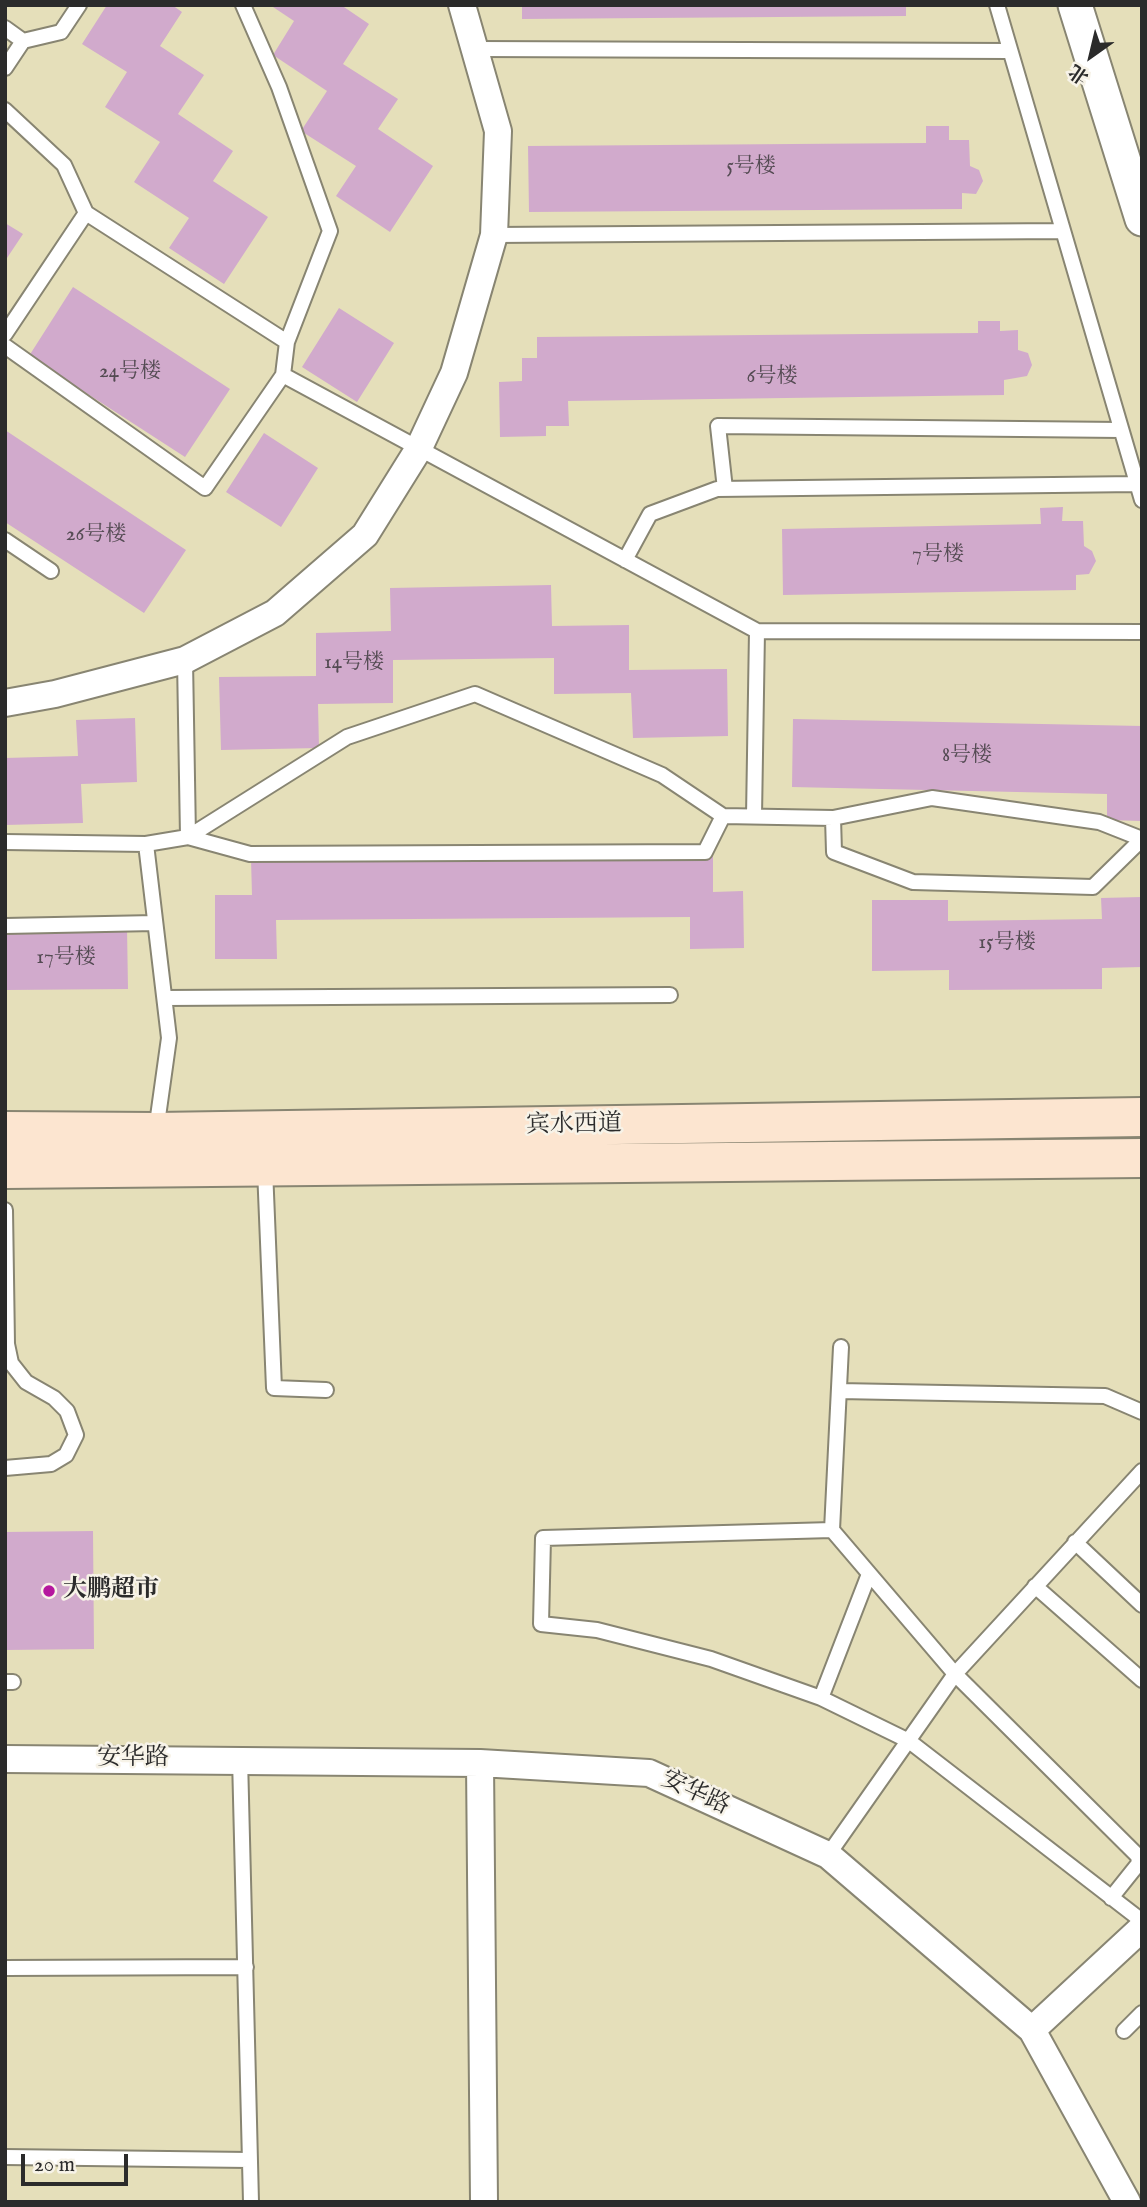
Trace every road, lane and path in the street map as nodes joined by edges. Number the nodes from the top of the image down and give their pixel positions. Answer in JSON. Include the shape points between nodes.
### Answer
{"nodes":[{"id":1,"x":79,"y":5,"type":"edge"},
{"id":2,"x":243,"y":5,"type":"edge"},
{"id":3,"x":462,"y":5,"type":"edge"},
{"id":4,"x":997,"y":5,"type":"edge"},
{"id":5,"x":1075,"y":5,"type":"edge"},
{"id":6,"x":5,"y":28,"type":"edge"},
{"id":7,"x":23,"y":41,"type":"junction"},
{"id":8,"x":477,"y":49,"type":"junction"},
{"id":9,"x":1010,"y":51,"type":"junction"},
{"id":10,"x":5,"y":68,"type":"edge"},
{"id":11,"x":5,"y":110,"type":"edge"},
{"id":12,"x":86,"y":213,"type":"junction"},
{"id":13,"x":1142,"y":219,"type":"edge"},
{"id":14,"x":1063,"y":231,"type":"junction"},
{"id":15,"x":494,"y":235,"type":"junction"},
{"id":16,"x":5,"y":334,"type":"edge"},
{"id":17,"x":286,"y":342,"type":"junction"},
{"id":18,"x":5,"y":346,"type":"edge"},
{"id":19,"x":283,"y":375,"type":"junction"},
{"id":20,"x":1121,"y":430,"type":"junction"},
{"id":21,"x":418,"y":450,"type":"junction"},
{"id":22,"x":1137,"y":485,"type":"junction"},
{"id":23,"x":725,"y":489,"type":"junction"},
{"id":24,"x":1142,"y":500,"type":"edge"},
{"id":25,"x":5,"y":540,"type":"edge"},
{"id":26,"x":625,"y":560,"type":"junction"},
{"id":27,"x":51,"y":571,"type":"dead end"},
{"id":28,"x":757,"y":631,"type":"junction"},
{"id":29,"x":1142,"y":632,"type":"edge"},
{"id":30,"x":185,"y":660,"type":"junction"},
{"id":31,"x":5,"y":703,"type":"edge"},
{"id":32,"x":723,"y":816,"type":"junction"},
{"id":33,"x":754,"y":816,"type":"junction"},
{"id":34,"x":833,"y":818,"type":"junction"},
{"id":35,"x":188,"y":837,"type":"junction"},
{"id":36,"x":1142,"y":839,"type":"edge"},
{"id":37,"x":5,"y":842,"type":"edge"},
{"id":38,"x":146,"y":845,"type":"junction"},
{"id":39,"x":155,"y":923,"type":"junction"},
{"id":40,"x":5,"y":926,"type":"edge"},
{"id":41,"x":670,"y":995,"type":"dead end"},
{"id":42,"x":165,"y":998,"type":"junction"},
{"id":43,"x":1142,"y":1117,"type":"edge"},
{"id":44,"x":5,"y":1131,"type":"edge"},
{"id":45,"x":156,"y":1132,"type":"junction"},
{"id":46,"x":1142,"y":1158,"type":"edge"},
{"id":47,"x":265,"y":1167,"type":"junction"},
{"id":48,"x":5,"y":1169,"type":"edge"},
{"id":49,"x":5,"y":1210,"type":"edge"},
{"id":50,"x":841,"y":1348,"type":"dead end"},
{"id":51,"x":326,"y":1390,"type":"dead end"},
{"id":52,"x":839,"y":1391,"type":"junction"},
{"id":53,"x":1142,"y":1412,"type":"edge"},
{"id":54,"x":5,"y":1468,"type":"edge"},
{"id":55,"x":1142,"y":1471,"type":"edge"},
{"id":56,"x":832,"y":1530,"type":"junction"},
{"id":57,"x":1075,"y":1542,"type":"junction"},
{"id":58,"x":869,"y":1574,"type":"junction"},
{"id":59,"x":1035,"y":1586,"type":"junction"},
{"id":60,"x":1142,"y":1605,"type":"edge"},
{"id":61,"x":955,"y":1674,"type":"junction"},
{"id":62,"x":1142,"y":1680,"type":"edge"},
{"id":63,"x":821,"y":1698,"type":"junction"},
{"id":64,"x":909,"y":1741,"type":"junction"},
{"id":65,"x":240,"y":1758,"type":"junction"},
{"id":66,"x":5,"y":1759,"type":"edge"},
{"id":67,"x":480,"y":1763,"type":"junction"},
{"id":68,"x":828,"y":1855,"type":"junction"},
{"id":69,"x":1111,"y":1898,"type":"junction"},
{"id":70,"x":1142,"y":1922,"type":"edge"},
{"id":71,"x":1142,"y":1928,"type":"edge"},
{"id":72,"x":246,"y":1967,"type":"junction"},
{"id":73,"x":5,"y":1968,"type":"edge"},
{"id":74,"x":1142,"y":2013,"type":"edge"},
{"id":75,"x":1032,"y":2030,"type":"junction"},
{"id":76,"x":1124,"y":2031,"type":"dead end"},
{"id":77,"x":5,"y":2157,"type":"edge"},
{"id":78,"x":249,"y":2160,"type":"junction"},
{"id":79,"x":251,"y":2202,"type":"edge"},
{"id":80,"x":484,"y":2202,"type":"edge"},
{"id":81,"x":1126,"y":2202,"type":"edge"}],
"edges":[{"from":1,"to":7,"type":"lane","via":[[61,32]]},
{"from":2,"to":17,"type":"lane","via":[[279,87],[330,232]]},
{"from":3,"to":8,"type":"street"},
{"from":4,"to":9,"type":"lane"},
{"from":5,"to":13,"type":"street"},
{"from":6,"to":7,"type":"lane"},
{"from":7,"to":10,"type":"lane"},
{"from":8,"to":9,"type":"lane"},
{"from":8,"to":15,"type":"street","via":[[498,131]]},
{"from":9,"to":14,"type":"lane"},
{"from":11,"to":12,"type":"lane","via":[[64,165]]},
{"from":12,"to":16,"type":"lane"},
{"from":12,"to":17,"type":"lane"},
{"from":14,"to":15,"type":"lane"},
{"from":14,"to":20,"type":"lane"},
{"from":15,"to":21,"type":"street","via":[[454,373]]},
{"from":17,"to":19,"type":"lane"},
{"from":18,"to":19,"type":"lane","via":[[205,488]]},
{"from":19,"to":21,"type":"lane"},
{"from":20,"to":22,"type":"lane"},
{"from":20,"to":23,"type":"lane","via":[[718,426]]},
{"from":21,"to":26,"type":"lane"},
{"from":21,"to":30,"type":"street","via":[[365,535],[275,612]]},
{"from":22,"to":23,"type":"lane"},
{"from":22,"to":24,"type":"lane"},
{"from":23,"to":26,"type":"lane","via":[[650,514]]},
{"from":25,"to":27,"type":"lane"},
{"from":26,"to":28,"type":"lane"},
{"from":28,"to":29,"type":"lane"},
{"from":28,"to":33,"type":"lane"},
{"from":30,"to":31,"type":"street"},
{"from":30,"to":35,"type":"lane"},
{"from":32,"to":33,"type":"lane"},
{"from":32,"to":35,"type":"lane","via":[[705,852],[250,853]]},
{"from":32,"to":35,"type":"lane","via":[[662,775],[475,694],[347,737]]},
{"from":33,"to":34,"type":"lane"},
{"from":34,"to":36,"type":"lane","via":[[932,798],[1099,822]]},
{"from":34,"to":36,"type":"lane","via":[[834,852],[913,882],[1093,887]]},
{"from":35,"to":38,"type":"lane"},
{"from":37,"to":38,"type":"lane"},
{"from":38,"to":39,"type":"lane"},
{"from":39,"to":40,"type":"lane"},
{"from":39,"to":42,"type":"lane"},
{"from":41,"to":42,"type":"lane"},
{"from":42,"to":45,"type":"lane","via":[[169,1038]]},
{"from":43,"to":45,"type":"main road","name":"宾水西道"},
{"from":44,"to":45,"type":"main road","name":"宾水西道"},
{"from":46,"to":47,"type":"main road","name":"宾水西道"},
{"from":47,"to":48,"type":"main road","name":"宾水西道"},
{"from":47,"to":51,"type":"lane","via":[[274,1388]]},
{"from":49,"to":54,"type":"lane","via":[[11,1363],[26,1382],[67,1411],[76,1435],[66,1455],[51,1464]]},
{"from":50,"to":52,"type":"lane"},
{"from":52,"to":53,"type":"lane","via":[[1105,1396]]},
{"from":52,"to":56,"type":"lane"},
{"from":55,"to":57,"type":"lane"},
{"from":56,"to":58,"type":"lane"},
{"from":56,"to":63,"type":"lane","via":[[542,1538],[541,1625],[597,1630],[711,1659]]},
{"from":57,"to":59,"type":"lane"},
{"from":57,"to":60,"type":"lane"},
{"from":58,"to":61,"type":"lane"},
{"from":58,"to":63,"type":"lane"},
{"from":59,"to":61,"type":"lane"},
{"from":59,"to":62,"type":"lane"},
{"from":61,"to":64,"type":"lane"},
{"from":61,"to":69,"type":"lane","via":[[1138,1856],[1139,1863]]},
{"from":63,"to":64,"type":"lane"},
{"from":64,"to":68,"type":"lane"},
{"from":64,"to":69,"type":"lane"},
{"from":65,"to":66,"type":"street","name":"安华路"},
{"from":65,"to":67,"type":"street","name":"安华路"},
{"from":65,"to":72,"type":"lane"},
{"from":67,"to":68,"type":"street","name":"安华路","via":[[649,1773]]},
{"from":67,"to":80,"type":"street"},
{"from":68,"to":75,"type":"street","name":"安华路"},
{"from":69,"to":70,"type":"lane"},
{"from":71,"to":75,"type":"street"},
{"from":72,"to":73,"type":"lane"},
{"from":72,"to":78,"type":"lane"},
{"from":74,"to":76,"type":"lane"},
{"from":75,"to":81,"type":"street","name":"安华路"},
{"from":77,"to":78,"type":"lane"},
{"from":78,"to":79,"type":"lane"}]}
